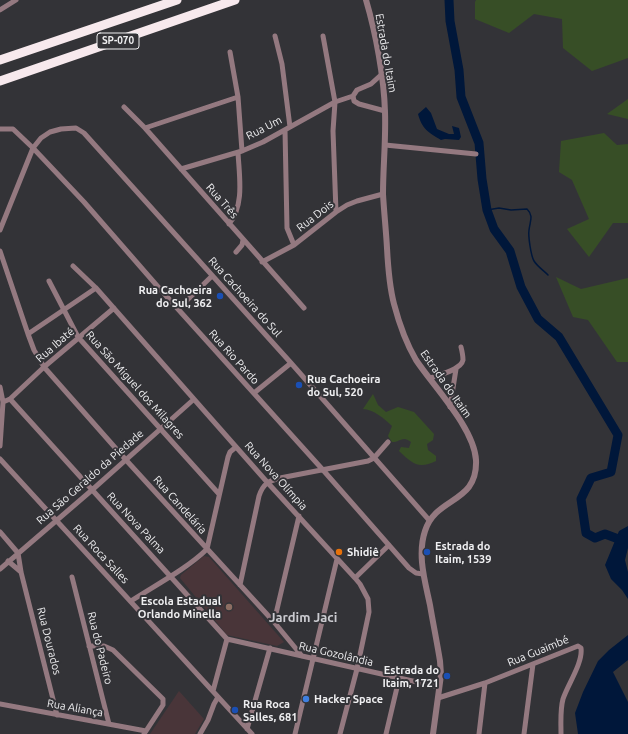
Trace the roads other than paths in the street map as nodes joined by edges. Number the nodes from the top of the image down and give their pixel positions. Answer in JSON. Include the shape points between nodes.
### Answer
{"nodes":[{"id":1,"x":16,"y":0,"type":"edge"},
{"id":2,"x":177,"y":0,"type":"edge"},
{"id":3,"x":235,"y":0,"type":"edge"},
{"id":4,"x":366,"y":0,"type":"edge"},
{"id":5,"x":0,"y":10,"type":"edge"},
{"id":6,"x":275,"y":36,"type":"dead end"},
{"id":7,"x":323,"y":36,"type":"dead end"},
{"id":8,"x":230,"y":52,"type":"dead end"},
{"id":9,"x":0,"y":60,"type":"edge"},
{"id":10,"x":382,"y":74,"type":"junction"},
{"id":11,"x":0,"y":81,"type":"edge"},
{"id":12,"x":353,"y":96,"type":"junction"},
{"id":13,"x":238,"y":97,"type":"junction"},
{"id":14,"x":335,"y":102,"type":"junction"},
{"id":15,"x":124,"y":107,"type":"dead end"},
{"id":16,"x":385,"y":112,"type":"junction"},
{"id":17,"x":0,"y":128,"type":"edge"},
{"id":18,"x":145,"y":128,"type":"junction"},
{"id":19,"x":288,"y":128,"type":"junction"},
{"id":20,"x":385,"y":145,"type":"junction"},
{"id":21,"x":34,"y":148,"type":"junction"},
{"id":22,"x":240,"y":151,"type":"junction"},
{"id":23,"x":476,"y":154,"type":"dead end"},
{"id":24,"x":181,"y":169,"type":"junction"},
{"id":25,"x":384,"y":194,"type":"junction"},
{"id":26,"x":336,"y":212,"type":"junction"},
{"id":27,"x":229,"y":224,"type":"junction"},
{"id":28,"x":0,"y":230,"type":"edge"},
{"id":29,"x":243,"y":240,"type":"junction"},
{"id":30,"x":294,"y":245,"type":"junction"},
{"id":31,"x":0,"y":251,"type":"edge"},
{"id":32,"x":236,"y":252,"type":"dead end"},
{"id":33,"x":262,"y":262,"type":"junction"},
{"id":34,"x":73,"y":266,"type":"dead end"},
{"id":35,"x":212,"y":276,"type":"junction"},
{"id":36,"x":49,"y":281,"type":"dead end"},
{"id":37,"x":96,"y":288,"type":"junction"},
{"id":38,"x":114,"y":308,"type":"junction"},
{"id":39,"x":304,"y":308,"type":"dead end"},
{"id":40,"x":178,"y":309,"type":"junction"},
{"id":41,"x":64,"y":310,"type":"junction"},
{"id":42,"x":28,"y":334,"type":"junction"},
{"id":43,"x":78,"y":337,"type":"junction"},
{"id":44,"x":461,"y":347,"type":"dead end"},
{"id":45,"x":290,"y":363,"type":"junction"},
{"id":46,"x":44,"y":367,"type":"junction"},
{"id":47,"x":456,"y":369,"type":"junction"},
{"id":48,"x":430,"y":378,"type":"junction"},
{"id":49,"x":0,"y":387,"type":"edge"},
{"id":50,"x":254,"y":393,"type":"junction"},
{"id":51,"x":10,"y":399,"type":"junction"},
{"id":52,"x":193,"y":400,"type":"junction"},
{"id":53,"x":3,"y":402,"type":"junction"},
{"id":54,"x":450,"y":407,"type":"junction"},
{"id":55,"x":161,"y":429,"type":"junction"},
{"id":56,"x":388,"y":442,"type":"dead end"},
{"id":57,"x":0,"y":446,"type":"edge"},
{"id":58,"x":236,"y":447,"type":"junction"},
{"id":59,"x":374,"y":458,"type":"junction"},
{"id":60,"x":0,"y":459,"type":"edge"},
{"id":61,"x":126,"y":460,"type":"junction"},
{"id":62,"x":323,"y":470,"type":"junction"},
{"id":63,"x":266,"y":482,"type":"junction"},
{"id":64,"x":92,"y":490,"type":"junction"},
{"id":65,"x":219,"y":494,"type":"junction"},
{"id":66,"x":298,"y":516,"type":"junction"},
{"id":67,"x":56,"y":520,"type":"junction"},
{"id":68,"x":429,"y":520,"type":"junction"},
{"id":69,"x":0,"y":532,"type":"edge"},
{"id":70,"x":389,"y":545,"type":"junction"},
{"id":71,"x":207,"y":549,"type":"junction"},
{"id":72,"x":18,"y":553,"type":"junction"},
{"id":73,"x":337,"y":559,"type":"junction"},
{"id":74,"x":8,"y":561,"type":"junction"},
{"id":75,"x":0,"y":569,"type":"edge"},
{"id":76,"x":21,"y":572,"type":"junction"},
{"id":77,"x":424,"y":574,"type":"junction"},
{"id":78,"x":171,"y":576,"type":"junction"},
{"id":79,"x":72,"y":577,"type":"dead end"},
{"id":80,"x":355,"y":578,"type":"junction"},
{"id":81,"x":240,"y":585,"type":"junction"},
{"id":82,"x":131,"y":601,"type":"junction"},
{"id":83,"x":274,"y":622,"type":"junction"},
{"id":84,"x":227,"y":639,"type":"junction"},
{"id":85,"x":89,"y":646,"type":"junction"},
{"id":86,"x":270,"y":648,"type":"junction"},
{"id":87,"x":302,"y":656,"type":"junction"},
{"id":88,"x":313,"y":658,"type":"junction"},
{"id":89,"x":534,"y":664,"type":"junction"},
{"id":90,"x":357,"y":669,"type":"junction"},
{"id":91,"x":399,"y":679,"type":"junction"},
{"id":92,"x":485,"y":683,"type":"junction"},
{"id":93,"x":439,"y":687,"type":"junction"},
{"id":94,"x":213,"y":691,"type":"junction"},
{"id":95,"x":218,"y":697,"type":"junction"},
{"id":96,"x":438,"y":698,"type":"junction"},
{"id":97,"x":0,"y":704,"type":"edge"},
{"id":98,"x":57,"y":715,"type":"junction"},
{"id":99,"x":109,"y":724,"type":"junction"},
{"id":100,"x":247,"y":729,"type":"junction"},
{"id":101,"x":145,"y":732,"type":"edge"},
{"id":102,"x":200,"y":734,"type":"edge"},
{"id":103,"x":252,"y":734,"type":"edge"},
{"id":104,"x":295,"y":734,"type":"edge"},
{"id":105,"x":340,"y":734,"type":"edge"},
{"id":106,"x":386,"y":734,"type":"edge"},
{"id":107,"x":433,"y":734,"type":"edge"},
{"id":108,"x":479,"y":734,"type":"edge"},
{"id":109,"x":524,"y":734,"type":"edge"},
{"id":110,"x":560,"y":734,"type":"edge"}],
"edges":[{"from":1,"to":5,"type":"street"},
{"from":2,"to":9,"type":"highway","number":"SP-070"},
{"from":3,"to":11,"type":"highway","number":"SP-070"},
{"from":4,"to":10,"type":"street","name":"Estrada do Itaim"},
{"from":6,"to":19,"type":"street","via":[[282,64]]},
{"from":7,"to":14,"type":"street"},
{"from":8,"to":13,"type":"street"},
{"from":10,"to":12,"type":"street","name":"Rua Um","via":[[371,84],[357,90]]},
{"from":10,"to":16,"type":"street","name":"Estrada do Itaim"},
{"from":12,"to":14,"type":"street","name":"Rua Um"},
{"from":12,"to":16,"type":"street","via":[[354,101],[359,104]]},
{"from":13,"to":18,"type":"street"},
{"from":13,"to":22,"type":"street"},
{"from":14,"to":19,"type":"street","name":"Rua Um"},
{"from":14,"to":26,"type":"street"},
{"from":15,"to":18,"type":"street","name":"Rua Três"},
{"from":16,"to":20,"type":"street","name":"Estrada do Itaim"},
{"from":17,"to":21,"type":"street","name":"Rua Rio Pardo","via":[[13,129]]},
{"from":18,"to":24,"type":"street","name":"Rua Três"},
{"from":19,"to":22,"type":"street","name":"Rua Um"},
{"from":19,"to":30,"type":"street","via":[[287,228]]},
{"from":20,"to":23,"type":"street"},
{"from":20,"to":25,"type":"street","name":"Estrada do Itaim"},
{"from":21,"to":28,"type":"street"},
{"from":21,"to":35,"type":"street","name":"Rua Cachoeira do Sul","via":[[41,138],[50,132],[76,128],[84,133]]},
{"from":21,"to":40,"type":"street","name":"Rua Rio Pardo"},
{"from":22,"to":24,"type":"street","name":"Rua Um"},
{"from":22,"to":27,"type":"street","via":[[239,204]]},
{"from":24,"to":27,"type":"street","name":"Rua Três"},
{"from":25,"to":26,"type":"street","name":"Rua Dois","via":[[356,201]]},
{"from":25,"to":48,"type":"street","name":"Estrada do Itaim","via":[[388,275],[394,306],[410,350]]},
{"from":26,"to":30,"type":"street","name":"Rua Dois"},
{"from":27,"to":29,"type":"street","name":"Rua Três"},
{"from":29,"to":32,"type":"street"},
{"from":29,"to":33,"type":"street","name":"Rua Três"},
{"from":30,"to":33,"type":"street","name":"Rua Dois"},
{"from":31,"to":42,"type":"street","name":"Rua Candelária"},
{"from":33,"to":39,"type":"street","name":"Rua Três"},
{"from":34,"to":37,"type":"street","name":"Rua Nova Olímpia"},
{"from":35,"to":40,"type":"street"},
{"from":35,"to":45,"type":"street","name":"Rua Cachoeira do Sul"},
{"from":36,"to":41,"type":"street","name":"Rua São Miguel dos Milagres"},
{"from":37,"to":38,"type":"street","name":"Rua Nova Olímpia"},
{"from":37,"to":41,"type":"street"},
{"from":38,"to":43,"type":"street","name":"Rua Ibaté"},
{"from":38,"to":52,"type":"street","name":"Rua Nova Olímpia"},
{"from":40,"to":50,"type":"street","name":"Rua Rio Pardo"},
{"from":41,"to":42,"type":"street"},
{"from":41,"to":43,"type":"street","name":"Rua São Miguel dos Milagres"},
{"from":42,"to":46,"type":"street","name":"Rua Candelária"},
{"from":43,"to":46,"type":"street","name":"Rua Ibaté"},
{"from":43,"to":55,"type":"street","name":"Rua São Miguel dos Milagres"},
{"from":44,"to":47,"type":"street","via":[[462,362]]},
{"from":45,"to":50,"type":"street"},
{"from":45,"to":59,"type":"street","name":"Rua Cachoeira do Sul"},
{"from":46,"to":51,"type":"street","name":"Rua Ibaté"},
{"from":46,"to":61,"type":"street","name":"Rua Candelária"},
{"from":47,"to":48,"type":"street"},
{"from":47,"to":54,"type":"street"},
{"from":48,"to":54,"type":"street","name":"Estrada do Itaim"},
{"from":49,"to":53,"type":"street"},
{"from":50,"to":62,"type":"street","name":"Rua Rio Pardo"},
{"from":51,"to":53,"type":"street"},
{"from":51,"to":64,"type":"street","name":"Rua Nova Palma"},
{"from":52,"to":55,"type":"street","name":"Rua São Geraldo da Piedade"},
{"from":52,"to":58,"type":"street","name":"Rua Nova Olímpia","via":[[198,402]]},
{"from":53,"to":57,"type":"street"},
{"from":54,"to":68,"type":"street","name":"Estrada do Itaim","via":[[475,452],[475,472],[467,490],[437,511]]},
{"from":55,"to":61,"type":"street","name":"Rua São Geraldo da Piedade"},
{"from":55,"to":65,"type":"street","name":"Rua São Miguel dos Milagres"},
{"from":56,"to":59,"type":"street"},
{"from":58,"to":63,"type":"street","name":"Rua Nova Olímpia"},
{"from":58,"to":65,"type":"street","via":[[228,457]]},
{"from":59,"to":62,"type":"street"},
{"from":59,"to":68,"type":"street","name":"Rua Cachoeira do Sul"},
{"from":60,"to":67,"type":"street","name":"Rua Roca Salles"},
{"from":61,"to":64,"type":"street","name":"Rua São Geraldo da Piedade"},
{"from":61,"to":71,"type":"street","name":"Rua Candelária"},
{"from":62,"to":63,"type":"street"},
{"from":62,"to":70,"type":"street","name":"Rua Rio Pardo"},
{"from":63,"to":66,"type":"street","name":"Rua Nova Olímpia"},
{"from":63,"to":81,"type":"street","via":[[259,496]]},
{"from":64,"to":67,"type":"street","name":"Rua São Geraldo da Piedade"},
{"from":64,"to":78,"type":"street","name":"Rua Nova Palma"},
{"from":65,"to":71,"type":"street"},
{"from":66,"to":73,"type":"street","name":"Rua Nova Olímpia"},
{"from":66,"to":83,"type":"street"},
{"from":67,"to":72,"type":"street","name":"Rua São Geraldo da Piedade"},
{"from":67,"to":82,"type":"street","name":"Rua Roca Salles"},
{"from":68,"to":77,"type":"street","name":"Estrada do Itaim","via":[[422,545]]},
{"from":69,"to":72,"type":"street"},
{"from":70,"to":77,"type":"street","name":"Rua Rio Pardo","via":[[413,571]]},
{"from":70,"to":80,"type":"street"},
{"from":71,"to":78,"type":"street"},
{"from":71,"to":81,"type":"street","name":"Rua Candelária"},
{"from":72,"to":74,"type":"street","name":"Rua São Geraldo da Piedade"},
{"from":72,"to":76,"type":"street","name":"Rua Dourados"},
{"from":73,"to":80,"type":"street","name":"Rua Nova Olímpia"},
{"from":73,"to":88,"type":"street"},
{"from":74,"to":75,"type":"street","name":"Rua São Geraldo da Piedade"},
{"from":74,"to":76,"type":"street"},
{"from":76,"to":98,"type":"street","name":"Rua Dourados"},
{"from":77,"to":93,"type":"street","name":"Estrada do Itaim","via":[[440,661]]},
{"from":78,"to":82,"type":"street"},
{"from":78,"to":84,"type":"street","name":"Rua Nova Palma"},
{"from":79,"to":85,"type":"street","name":"Rua do Padeiro"},
{"from":80,"to":90,"type":"street","name":"Rua Nova Olímpia","via":[[365,593],[369,606]]},
{"from":81,"to":83,"type":"street","name":"Rua Candelária"},
{"from":82,"to":94,"type":"street","name":"Rua Roca Salles"},
{"from":83,"to":87,"type":"street","name":"Rua Candelária"},
{"from":84,"to":86,"type":"street","name":"Rua Gozolândia"},
{"from":84,"to":94,"type":"street"},
{"from":85,"to":99,"type":"street","name":"Rua do Padeiro"},
{"from":85,"to":101,"type":"street","via":[[109,647],[162,698],[163,705]]},
{"from":86,"to":87,"type":"street","name":"Rua Gozolândia"},
{"from":86,"to":100,"type":"street"},
{"from":87,"to":88,"type":"street","name":"Rua Gozolândia"},
{"from":88,"to":90,"type":"street","name":"Rua Gozolândia"},
{"from":88,"to":104,"type":"street"},
{"from":89,"to":92,"type":"street","name":"Rua Guaimbé"},
{"from":89,"to":109,"type":"street"},
{"from":89,"to":110,"type":"street","name":"Rua Guaimbé","via":[[577,646],[581,648],[580,661],[563,701]]},
{"from":90,"to":91,"type":"street","name":"Rua Gozolândia"},
{"from":90,"to":105,"type":"street","name":"Rua Nova Olímpia"},
{"from":91,"to":93,"type":"street","name":"Rua Gozolândia"},
{"from":91,"to":106,"type":"street"},
{"from":92,"to":96,"type":"street","name":"Rua Guaimbé"},
{"from":92,"to":108,"type":"street"},
{"from":93,"to":96,"type":"street","name":"Estrada do Itaim"},
{"from":94,"to":95,"type":"street","name":"Rua Roca Salles"},
{"from":95,"to":100,"type":"street","name":"Rua Roca Salles"},
{"from":95,"to":102,"type":"street"},
{"from":96,"to":107,"type":"street","name":"Estrada do Itaim"},
{"from":97,"to":98,"type":"street","name":"Rua Aliança"},
{"from":98,"to":99,"type":"street","name":"Rua Aliança"},
{"from":99,"to":101,"type":"street","name":"Rua Aliança"},
{"from":100,"to":103,"type":"street","name":"Rua Roca Salles"}]}
